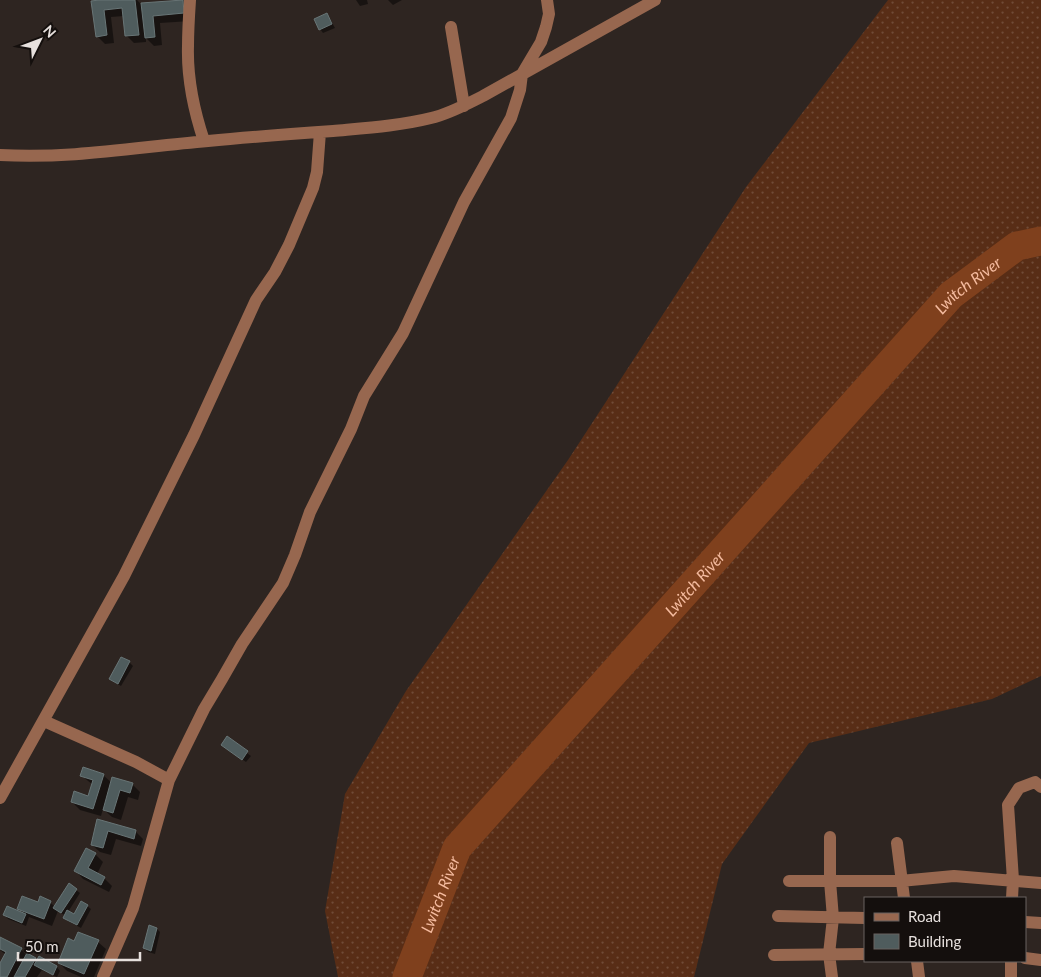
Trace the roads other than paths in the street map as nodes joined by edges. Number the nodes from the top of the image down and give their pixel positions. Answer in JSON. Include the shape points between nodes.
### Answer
{"nodes":[{"id":1,"x":190,"y":0,"type":"edge"},
{"id":2,"x":547,"y":0,"type":"edge"},
{"id":3,"x":655,"y":0,"type":"edge"},
{"id":4,"x":451,"y":27,"type":"dead end"},
{"id":5,"x":522,"y":74,"type":"junction"},
{"id":6,"x":464,"y":106,"type":"junction"},
{"id":7,"x":320,"y":132,"type":"junction"},
{"id":8,"x":204,"y":141,"type":"junction"},
{"id":9,"x":0,"y":156,"type":"edge"},
{"id":10,"x":44,"y":721,"type":"junction"},
{"id":11,"x":169,"y":780,"type":"junction"},
{"id":12,"x":1041,"y":787,"type":"edge"},
{"id":13,"x":0,"y":798,"type":"edge"},
{"id":14,"x":830,"y":837,"type":"dead end"},
{"id":15,"x":897,"y":843,"type":"dead end"},
{"id":16,"x":1013,"y":880,"type":"junction"},
{"id":17,"x":789,"y":881,"type":"dead end"},
{"id":18,"x":830,"y":881,"type":"junction"},
{"id":19,"x":900,"y":881,"type":"junction"},
{"id":20,"x":1041,"y":883,"type":"edge"},
{"id":21,"x":904,"y":897,"type":"edge"},
{"id":22,"x":1012,"y":897,"type":"edge"},
{"id":23,"x":778,"y":916,"type":"dead end"},
{"id":24,"x":833,"y":918,"type":"junction"},
{"id":25,"x":864,"y":918,"type":"edge"},
{"id":26,"x":1026,"y":922,"type":"edge"},
{"id":27,"x":1041,"y":923,"type":"edge"},
{"id":28,"x":829,"y":954,"type":"junction"},
{"id":29,"x":864,"y":954,"type":"edge"},
{"id":30,"x":774,"y":955,"type":"dead end"},
{"id":31,"x":1026,"y":958,"type":"edge"},
{"id":32,"x":1041,"y":960,"type":"edge"},
{"id":33,"x":917,"y":962,"type":"edge"},
{"id":34,"x":1011,"y":962,"type":"edge"},
{"id":35,"x":103,"y":977,"type":"edge"},
{"id":36,"x":832,"y":977,"type":"edge"},
{"id":37,"x":920,"y":977,"type":"edge"},
{"id":38,"x":1012,"y":977,"type":"edge"}],
"edges":[{"from":1,"to":8,"type":"street","via":[[189,77]]},
{"from":2,"to":5,"type":"street","via":[[549,14],[541,42]]},
{"from":3,"to":5,"type":"street"},
{"from":4,"to":6,"type":"street"},
{"from":5,"to":6,"type":"street"},
{"from":5,"to":11,"type":"street","via":[[511,118],[464,202],[403,332],[364,396],[310,512],[283,583],[204,709]]},
{"from":6,"to":7,"type":"street","via":[[412,122]]},
{"from":7,"to":8,"type":"street"},
{"from":7,"to":10,"type":"street","via":[[313,188],[290,244],[252,308],[124,576]]},
{"from":8,"to":9,"type":"street","via":[[69,156]]},
{"from":10,"to":11,"type":"street"},
{"from":10,"to":13,"type":"street"},
{"from":11,"to":35,"type":"street","via":[[133,908]]},
{"from":12,"to":16,"type":"street","via":[[1035,782],[1020,788],[1008,805]]},
{"from":14,"to":18,"type":"street"},
{"from":15,"to":19,"type":"street"},
{"from":16,"to":19,"type":"street","via":[[954,876]]},
{"from":16,"to":20,"type":"street"},
{"from":16,"to":22,"type":"street"},
{"from":17,"to":18,"type":"street"},
{"from":18,"to":19,"type":"street"},
{"from":18,"to":24,"type":"street"},
{"from":19,"to":21,"type":"street"},
{"from":23,"to":24,"type":"street"},
{"from":24,"to":25,"type":"street"},
{"from":24,"to":28,"type":"street"},
{"from":26,"to":27,"type":"street"},
{"from":28,"to":29,"type":"street"},
{"from":28,"to":30,"type":"street"},
{"from":28,"to":36,"type":"street"},
{"from":31,"to":32,"type":"street"},
{"from":33,"to":37,"type":"street"},
{"from":34,"to":38,"type":"street"}]}
